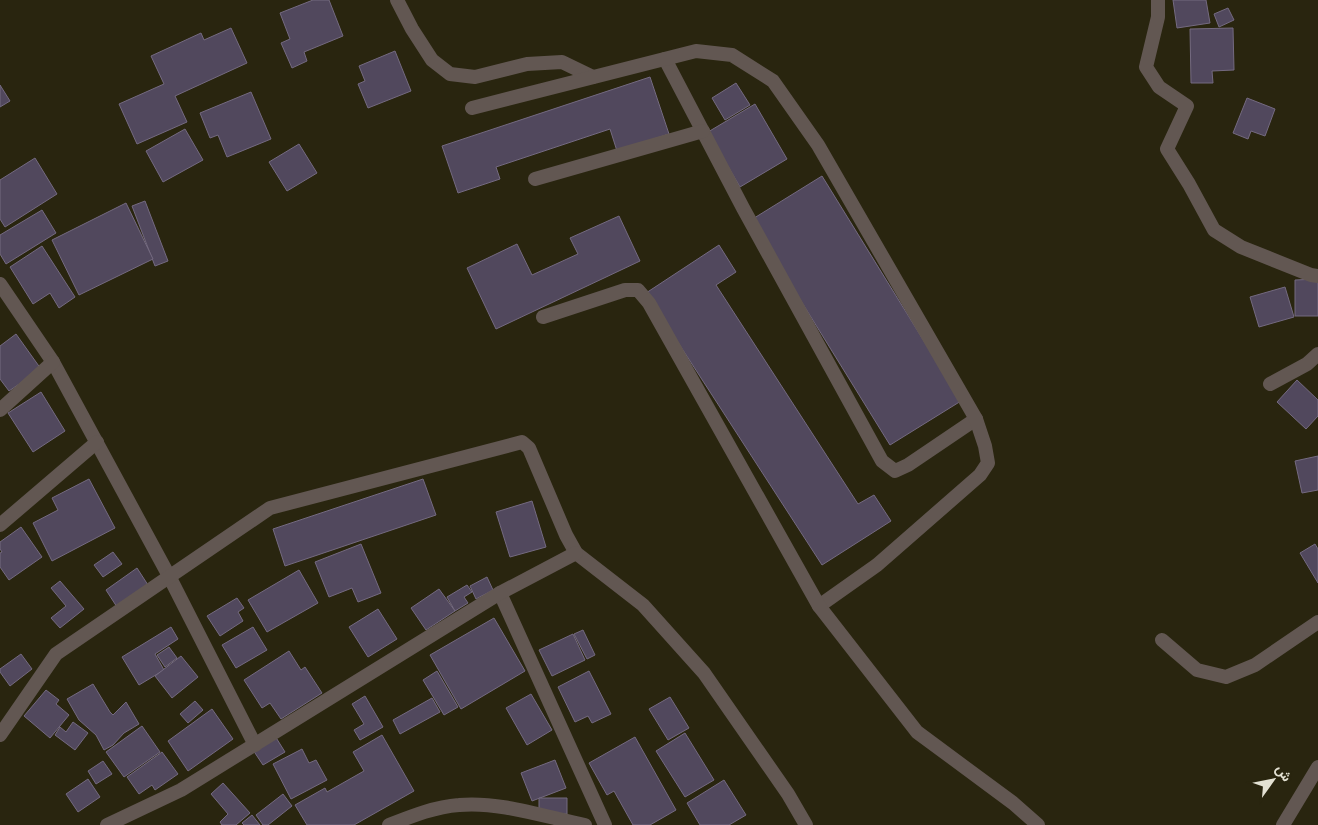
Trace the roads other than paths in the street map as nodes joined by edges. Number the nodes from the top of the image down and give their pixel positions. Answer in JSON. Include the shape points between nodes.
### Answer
{"nodes":[{"id":1,"x":397,"y":0,"type":"edge"},
{"id":2,"x":1158,"y":0,"type":"edge"},
{"id":3,"x":665,"y":59,"type":"junction"},
{"id":4,"x":594,"y":77,"type":"junction"},
{"id":5,"x":472,"y":108,"type":"dead end"},
{"id":6,"x":703,"y":131,"type":"junction"},
{"id":7,"x":535,"y":179,"type":"dead end"},
{"id":8,"x":1318,"y":276,"type":"edge"},
{"id":9,"x":0,"y":284,"type":"edge"},
{"id":10,"x":543,"y":317,"type":"dead end"},
{"id":11,"x":1318,"y":354,"type":"edge"},
{"id":12,"x":53,"y":362,"type":"junction"},
{"id":13,"x":1270,"y":384,"type":"dead end"},
{"id":14,"x":0,"y":410,"type":"edge"},
{"id":15,"x":976,"y":419,"type":"junction"},
{"id":16,"x":97,"y":442,"type":"junction"},
{"id":17,"x":0,"y":525,"type":"edge"},
{"id":18,"x":576,"y":553,"type":"junction"},
{"id":19,"x":169,"y":576,"type":"junction"},
{"id":20,"x":500,"y":594,"type":"junction"},
{"id":21,"x":819,"y":606,"type":"junction"},
{"id":22,"x":1318,"y":622,"type":"edge"},
{"id":23,"x":1162,"y":640,"type":"dead end"},
{"id":24,"x":0,"y":735,"type":"edge"},
{"id":25,"x":255,"y":745,"type":"junction"},
{"id":26,"x":1318,"y":767,"type":"edge"},
{"id":27,"x":107,"y":825,"type":"edge"},
{"id":28,"x":389,"y":825,"type":"edge"},
{"id":29,"x":584,"y":825,"type":"edge"},
{"id":30,"x":605,"y":825,"type":"edge"},
{"id":31,"x":806,"y":825,"type":"edge"},
{"id":32,"x":1038,"y":825,"type":"edge"},
{"id":33,"x":1283,"y":825,"type":"edge"}],
"edges":[{"from":1,"to":4,"type":"street","via":[[432,60],[450,74],[475,76],[527,64],[562,62]]},
{"from":2,"to":8,"type":"street","via":[[1158,17],[1146,67],[1159,87],[1187,106],[1167,149],[1214,230],[1241,247]]},
{"from":3,"to":4,"type":"street"},
{"from":3,"to":6,"type":"street"},
{"from":3,"to":15,"type":"street","via":[[696,51],[732,55],[773,82],[818,145]]},
{"from":4,"to":5,"type":"street"},
{"from":6,"to":7,"type":"street"},
{"from":6,"to":15,"type":"street","via":[[882,461],[895,471]]},
{"from":9,"to":12,"type":"street"},
{"from":10,"to":21,"type":"street","via":[[625,290],[638,290],[649,303]]},
{"from":11,"to":13,"type":"street","via":[[1307,364]]},
{"from":12,"to":14,"type":"street"},
{"from":12,"to":16,"type":"street"},
{"from":15,"to":21,"type":"street","via":[[988,463],[980,475],[877,565]]},
{"from":16,"to":17,"type":"street"},
{"from":16,"to":19,"type":"street"},
{"from":18,"to":19,"type":"street","via":[[529,448],[522,442],[270,508]]},
{"from":18,"to":20,"type":"street"},
{"from":18,"to":31,"type":"street","via":[[643,605],[704,673]]},
{"from":19,"to":24,"type":"street","via":[[56,654]]},
{"from":19,"to":25,"type":"street"},
{"from":20,"to":25,"type":"street"},
{"from":20,"to":30,"type":"street"},
{"from":21,"to":32,"type":"street","via":[[917,732]]},
{"from":22,"to":23,"type":"street","via":[[1255,665],[1226,677],[1197,670]]},
{"from":25,"to":27,"type":"street","via":[[181,790]]},
{"from":26,"to":33,"type":"street"},
{"from":28,"to":29,"type":"street","via":[[423,812],[459,805],[488,804]]}]}
